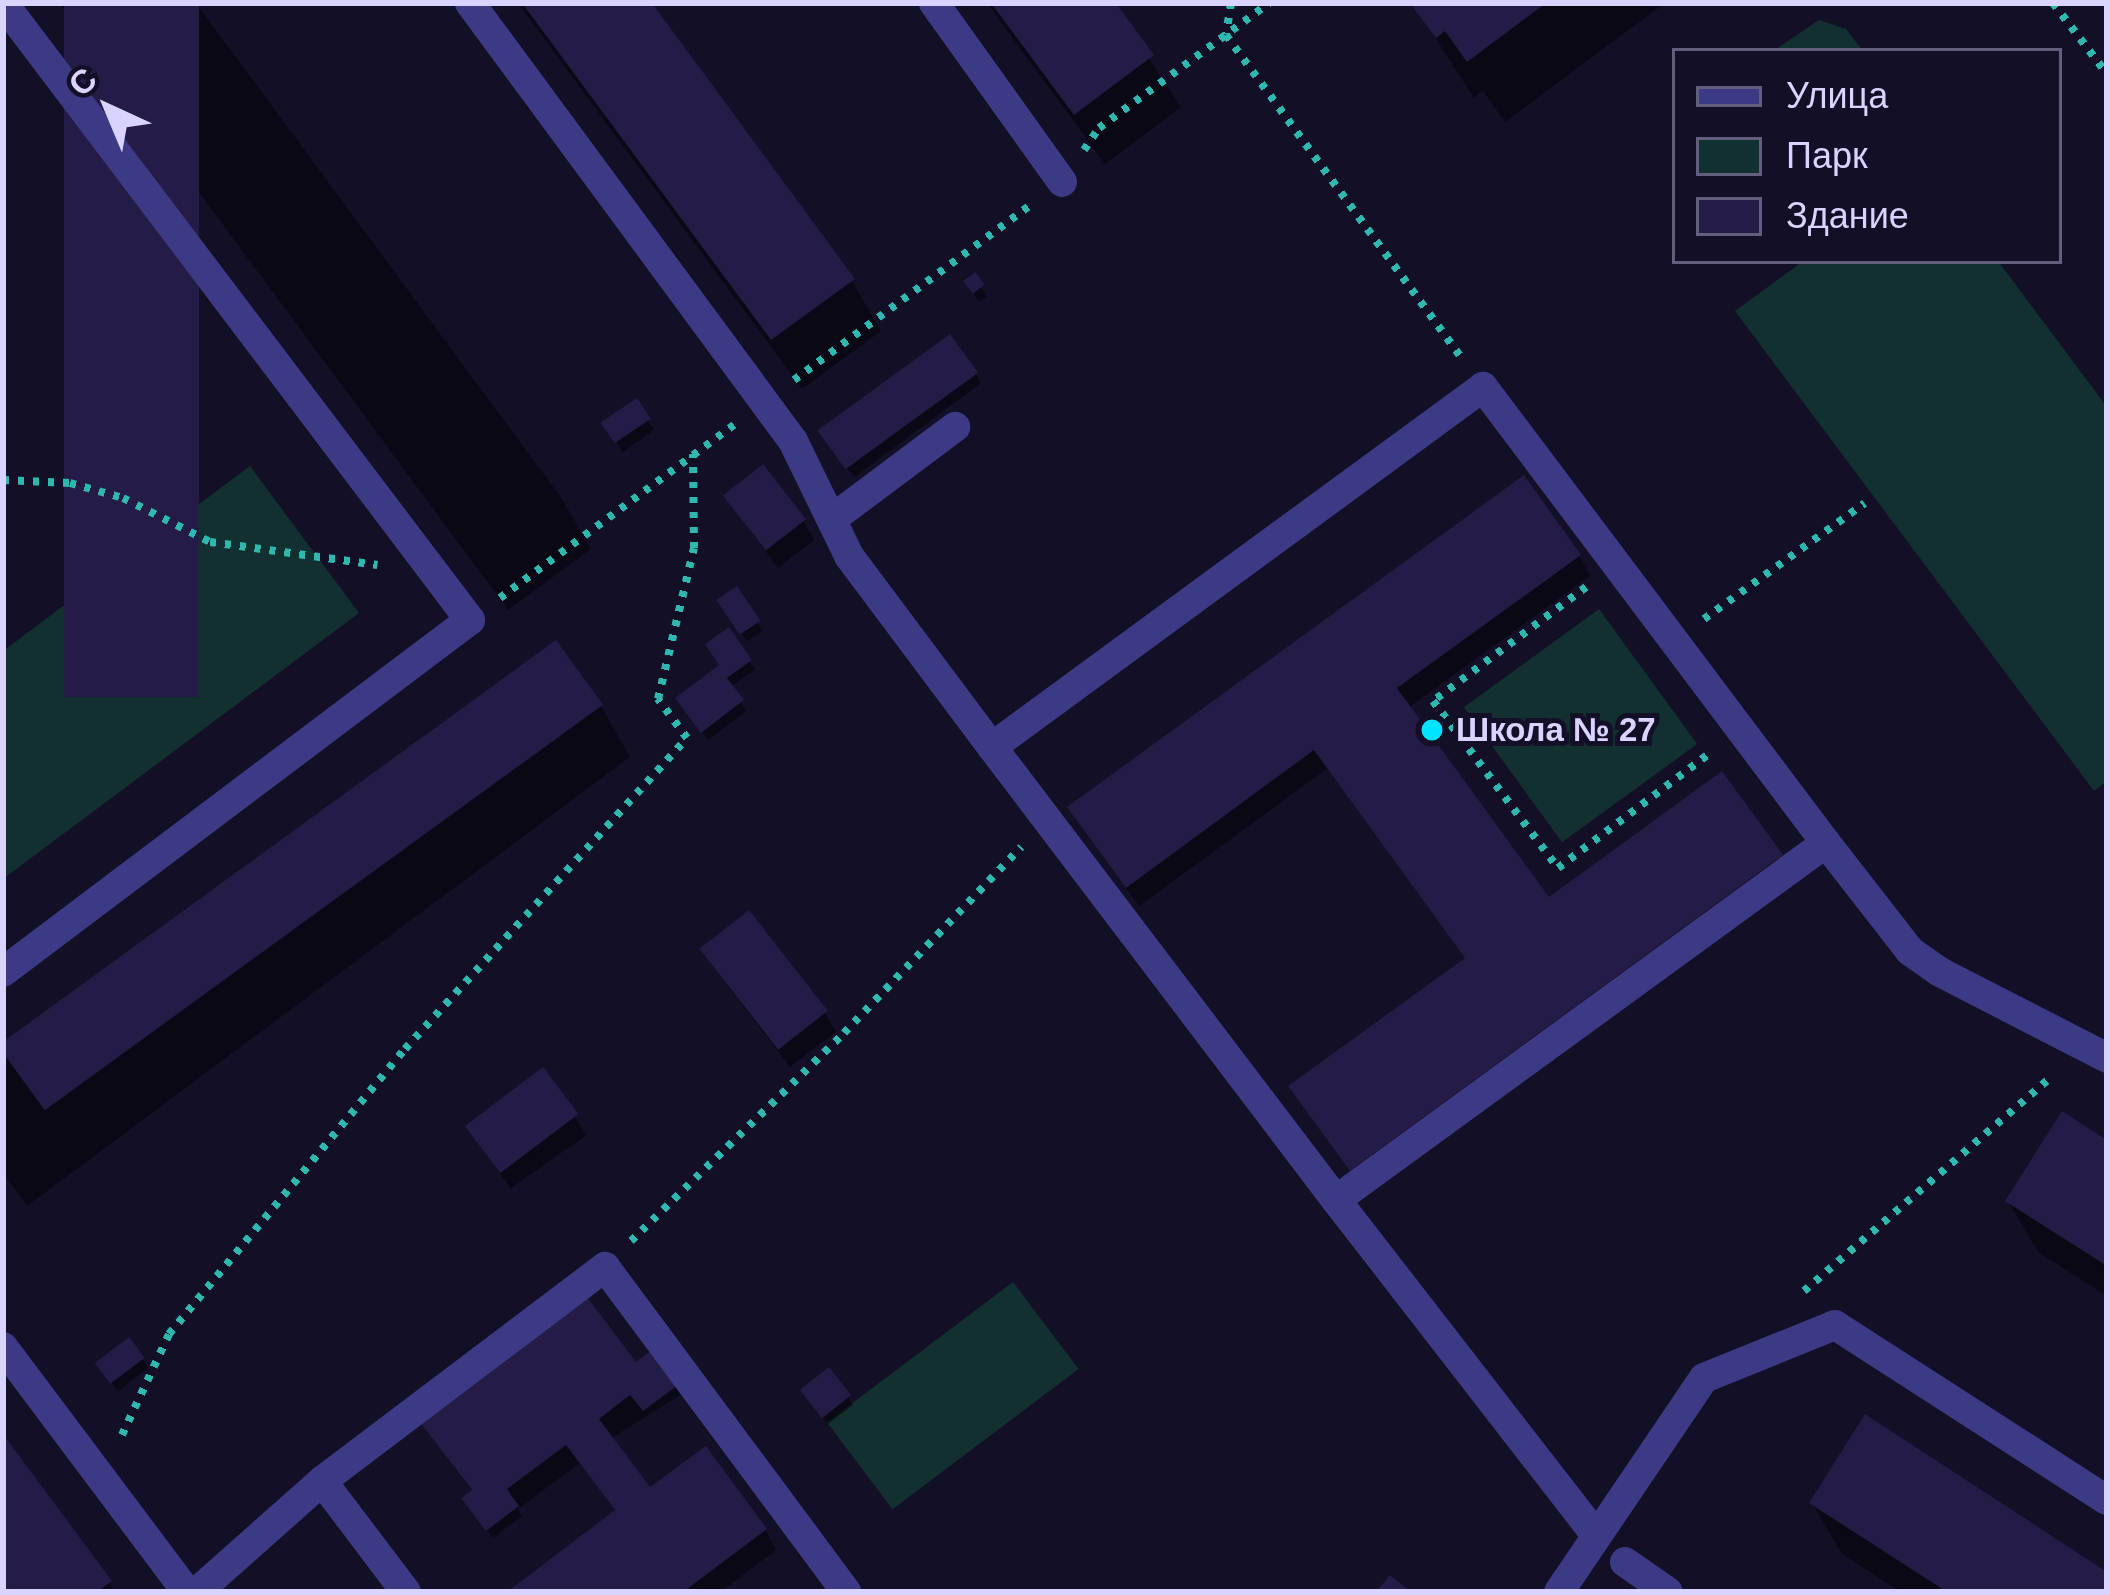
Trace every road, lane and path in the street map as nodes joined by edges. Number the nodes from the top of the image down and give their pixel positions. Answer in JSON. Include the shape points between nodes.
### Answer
{"nodes":[{"id":1,"x":3,"y":3,"type":"edge"},
{"id":2,"x":470,"y":3,"type":"edge"},
{"id":3,"x":934,"y":3,"type":"edge"},
{"id":4,"x":1231,"y":3,"type":"edge"},
{"id":5,"x":1269,"y":3,"type":"edge"},
{"id":6,"x":2053,"y":3,"type":"edge"},
{"id":7,"x":1226,"y":35,"type":"junction"},
{"id":8,"x":2107,"y":74,"type":"edge"},
{"id":9,"x":1062,"y":182,"type":"junction"},
{"id":10,"x":1483,"y":387,"type":"junction"},
{"id":11,"x":765,"y":402,"type":"junction"},
{"id":12,"x":955,"y":427,"type":"dead end"},
{"id":13,"x":693,"y":454,"type":"junction"},
{"id":14,"x":3,"y":480,"type":"edge"},
{"id":15,"x":1865,"y":502,"type":"dead end"},
{"id":16,"x":832,"y":519,"type":"junction"},
{"id":17,"x":1616,"y":564,"type":"junction"},
{"id":18,"x":434,"y":572,"type":"junction"},
{"id":19,"x":470,"y":620,"type":"junction"},
{"id":20,"x":1674,"y":641,"type":"junction"},
{"id":21,"x":1741,"y":730,"type":"junction"},
{"id":22,"x":992,"y":747,"type":"junction"},
{"id":23,"x":1047,"y":820,"type":"junction"},
{"id":24,"x":1826,"y":843,"type":"junction"},
{"id":25,"x":3,"y":972,"type":"edge"},
{"id":26,"x":2097,"y":1052,"type":"edge"},
{"id":27,"x":1336,"y":1200,"type":"junction"},
{"id":28,"x":605,"y":1267,"type":"junction"},
{"id":29,"x":1791,"y":1303,"type":"dead end"},
{"id":30,"x":3,"y":1347,"type":"edge"},
{"id":31,"x":101,"y":1478,"type":"junction"},
{"id":32,"x":322,"y":1481,"type":"junction"},
{"id":33,"x":2107,"y":1500,"type":"edge"},
{"id":34,"x":1598,"y":1536,"type":"junction"},
{"id":35,"x":1625,"y":1562,"type":"dead end"},
{"id":36,"x":1561,"y":1591,"type":"edge"},
{"id":37,"x":187,"y":1592,"type":"edge"},
{"id":38,"x":197,"y":1592,"type":"edge"},
{"id":39,"x":406,"y":1592,"type":"edge"},
{"id":40,"x":846,"y":1592,"type":"edge"},
{"id":41,"x":1668,"y":1592,"type":"edge"}],
"edges":[{"from":1,"to":18,"type":"lane"},
{"from":2,"to":11,"type":"lane"},
{"from":3,"to":9,"type":"lane"},
{"from":4,"to":7,"type":"path"},
{"from":5,"to":7,"type":"path"},
{"from":6,"to":8,"type":"path"},
{"from":7,"to":9,"type":"path","via":[[1099,128]]},
{"from":7,"to":10,"type":"path"},
{"from":9,"to":11,"type":"path"},
{"from":10,"to":17,"type":"lane"},
{"from":10,"to":22,"type":"lane"},
{"from":11,"to":13,"type":"path"},
{"from":11,"to":16,"type":"lane"},
{"from":12,"to":16,"type":"lane"},
{"from":13,"to":19,"type":"path"},
{"from":13,"to":31,"type":"path","via":[[694,548],[658,699],[687,738],[405,1049],[169,1334]]},
{"from":14,"to":18,"type":"path","via":[[70,483],[123,498],[210,542]]},
{"from":15,"to":20,"type":"path"},
{"from":16,"to":22,"type":"lane","via":[[849,556]]},
{"from":17,"to":20,"type":"lane"},
{"from":17,"to":21,"type":"path","via":[[1433,701],[1558,868]]},
{"from":18,"to":19,"type":"lane"},
{"from":19,"to":25,"type":"lane"},
{"from":20,"to":21,"type":"lane"},
{"from":21,"to":24,"type":"lane"},
{"from":22,"to":23,"type":"lane"},
{"from":23,"to":27,"type":"lane"},
{"from":23,"to":28,"type":"path"},
{"from":24,"to":26,"type":"lane","via":[[1910,951]]},
{"from":24,"to":27,"type":"lane"},
{"from":26,"to":29,"type":"path"},
{"from":27,"to":34,"type":"lane"},
{"from":28,"to":32,"type":"lane"},
{"from":28,"to":40,"type":"lane"},
{"from":30,"to":31,"type":"lane"},
{"from":31,"to":37,"type":"lane"},
{"from":32,"to":38,"type":"lane"},
{"from":32,"to":39,"type":"lane"},
{"from":33,"to":34,"type":"lane","via":[[1835,1325],[1704,1378]]},
{"from":34,"to":36,"type":"lane"},
{"from":35,"to":41,"type":"lane"}]}
